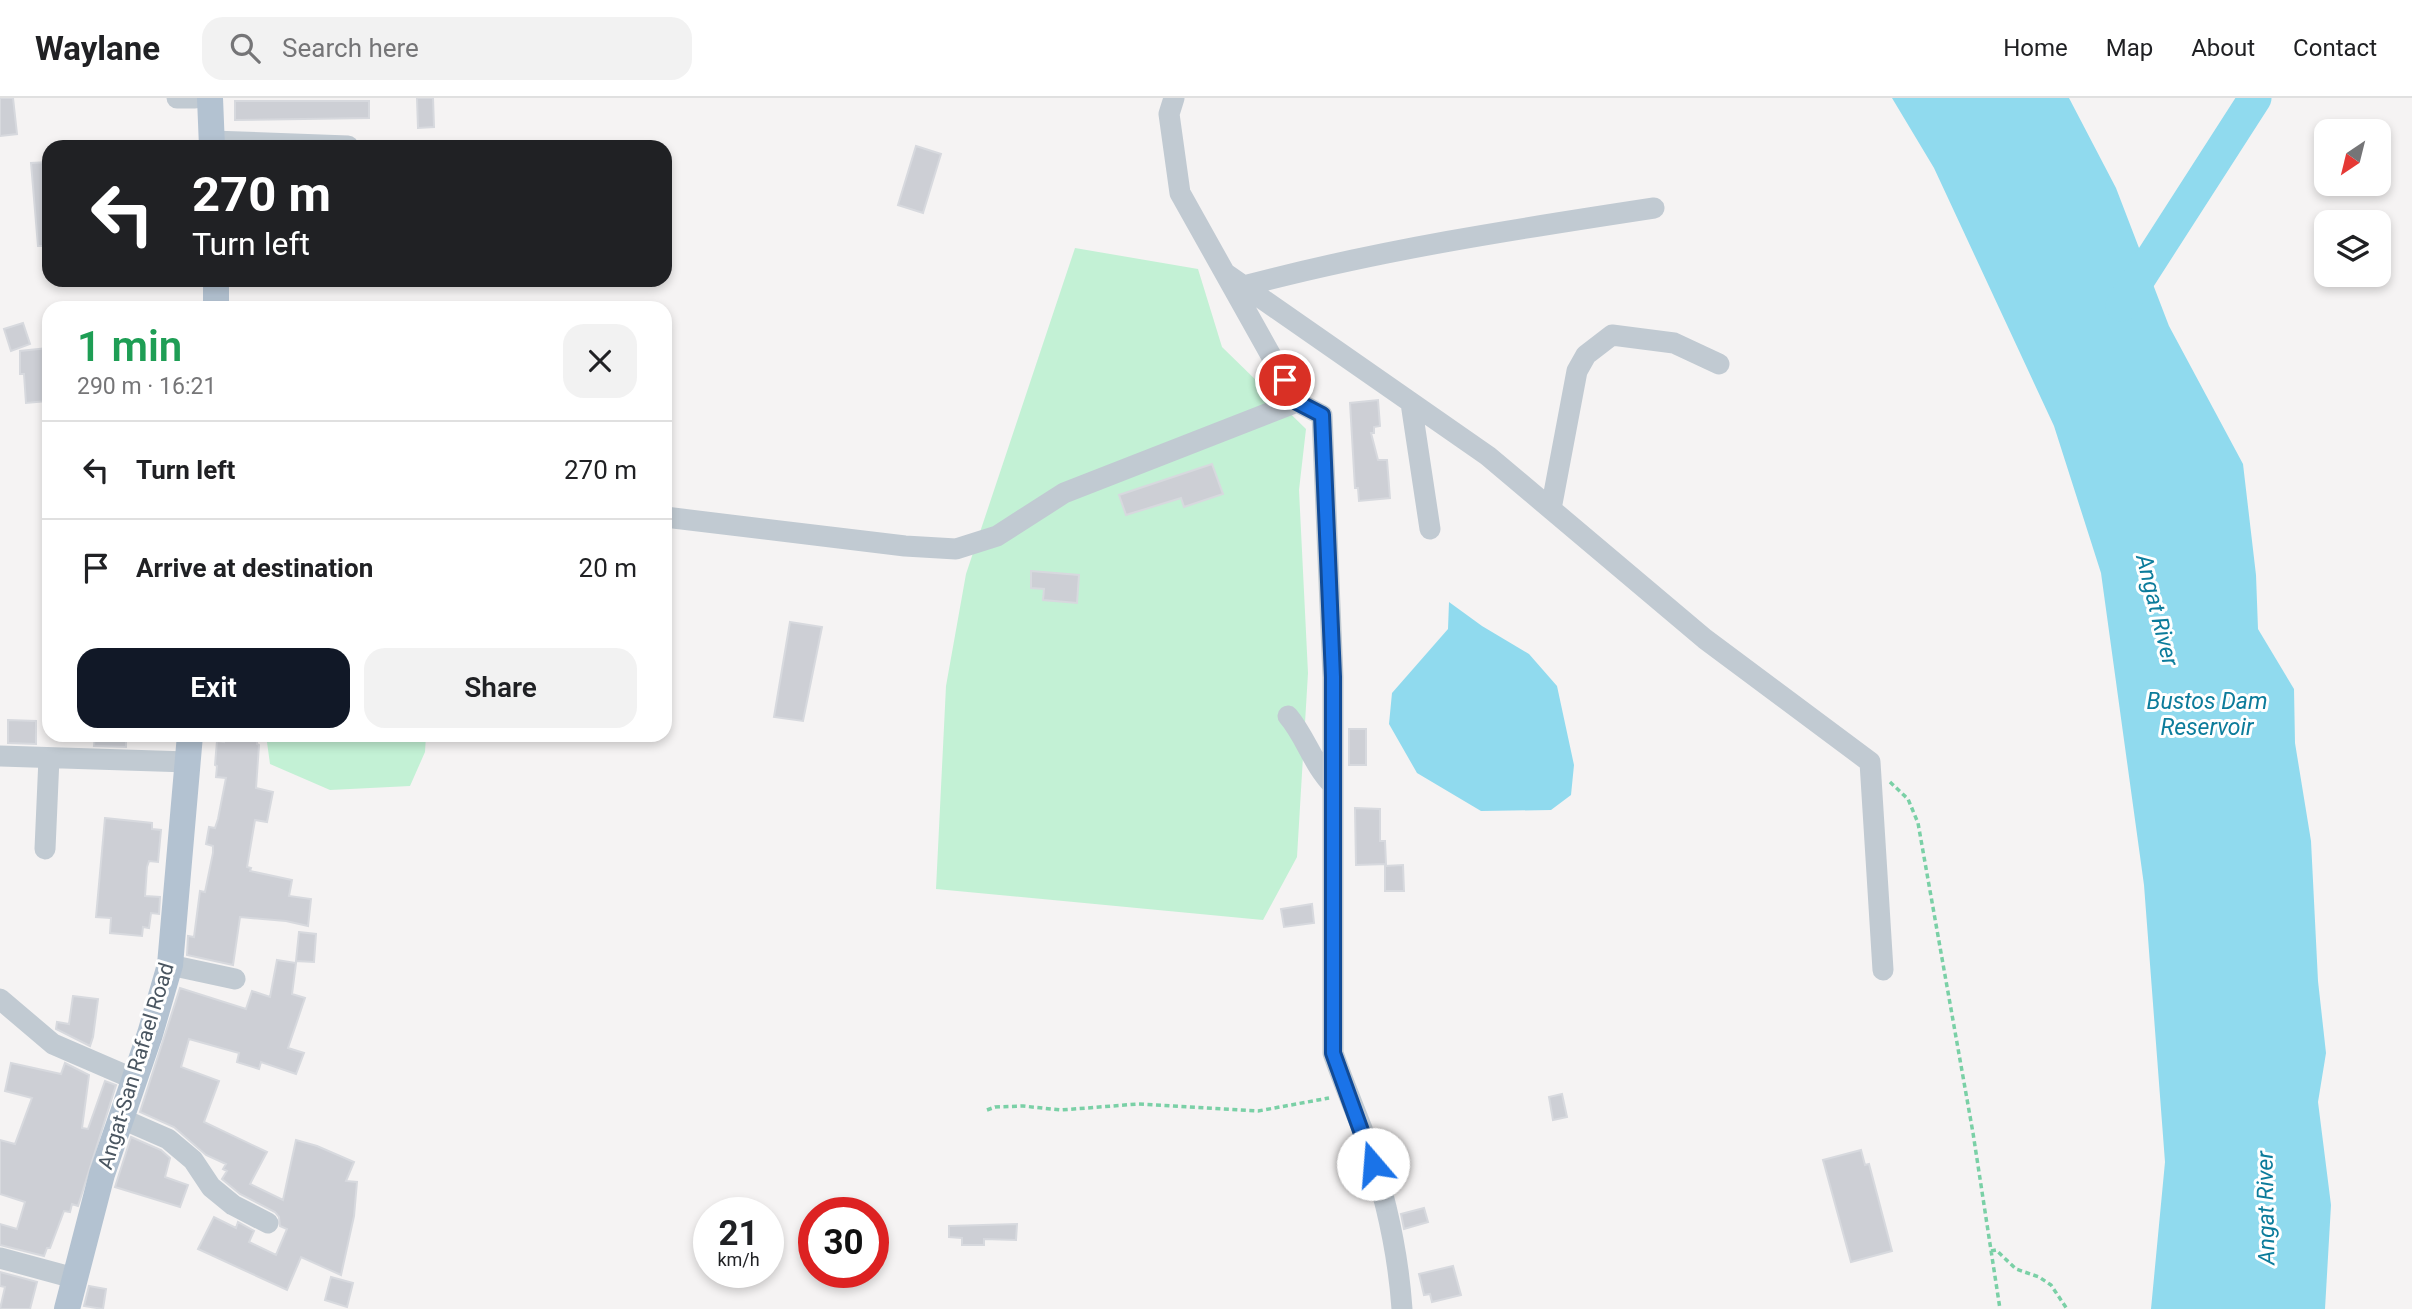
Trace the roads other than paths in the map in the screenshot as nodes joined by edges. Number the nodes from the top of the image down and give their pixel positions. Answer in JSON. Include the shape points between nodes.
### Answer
{"nodes":[{"id":1,"x":177,"y":98,"type":"edge"},
{"id":2,"x":195,"y":98,"type":"edge"},
{"id":3,"x":210,"y":98,"type":"edge"},
{"id":4,"x":1174,"y":98,"type":"edge"},
{"id":5,"x":212,"y":140,"type":"edge"},
{"id":6,"x":1654,"y":208,"type":"dead end"},
{"id":7,"x":1225,"y":273,"type":"junction"},
{"id":8,"x":1244,"y":286,"type":"junction"},
{"id":9,"x":1719,"y":364,"type":"dead end"},
{"id":10,"x":1297,"y":402,"type":"junction"},
{"id":11,"x":1411,"y":403,"type":"junction"},
{"id":12,"x":1551,"y":509,"type":"junction"},
{"id":13,"x":672,"y":518,"type":"edge"},
{"id":14,"x":1430,"y":529,"type":"dead end"},
{"id":15,"x":1288,"y":716,"type":"dead end"},
{"id":16,"x":189,"y":742,"type":"edge"},
{"id":17,"x":0,"y":756,"type":"edge"},
{"id":18,"x":49,"y":758,"type":"junction"},
{"id":19,"x":188,"y":762,"type":"junction"},
{"id":20,"x":1333,"y":785,"type":"junction"},
{"id":21,"x":45,"y":849,"type":"dead end"},
{"id":22,"x":170,"y":965,"type":"junction"},
{"id":23,"x":1883,"y":970,"type":"dead end"},
{"id":24,"x":235,"y":979,"type":"dead end"},
{"id":25,"x":0,"y":999,"type":"edge"},
{"id":26,"x":134,"y":1079,"type":"junction"},
{"id":27,"x":120,"y":1118,"type":"junction"},
{"id":28,"x":268,"y":1223,"type":"dead end"},
{"id":29,"x":0,"y":1258,"type":"edge"},
{"id":30,"x":74,"y":1278,"type":"junction"},
{"id":31,"x":67,"y":1309,"type":"edge"},
{"id":32,"x":1402,"y":1309,"type":"edge"}],
"edges":[{"from":1,"to":2,"type":"street"},
{"from":3,"to":5,"type":"main road"},
{"from":4,"to":7,"type":"street","via":[[1169,114],[1180,193]]},
{"from":6,"to":8,"type":"street","via":[[1332,263]]},
{"from":7,"to":8,"type":"street"},
{"from":7,"to":10,"type":"street"},
{"from":8,"to":11,"type":"street"},
{"from":9,"to":12,"type":"street","via":[[1674,343],[1612,335],[1586,355],[1577,371]]},
{"from":10,"to":13,"type":"street","via":[[1064,493],[997,536],[956,549]]},
{"from":10,"to":20,"type":"street","via":[[1322,415]]},
{"from":11,"to":12,"type":"street","via":[[1488,456]]},
{"from":11,"to":14,"type":"street"},
{"from":12,"to":23,"type":"street","via":[[1705,639],[1870,762]]},
{"from":15,"to":20,"type":"street"},
{"from":16,"to":19,"type":"main road","name":"Angat-San Rafael Road"},
{"from":17,"to":18,"type":"street"},
{"from":18,"to":19,"type":"street"},
{"from":18,"to":21,"type":"street"},
{"from":19,"to":22,"type":"main road","name":"Angat-San Rafael Road"},
{"from":20,"to":32,"type":"street","via":[[1333,1053],[1388,1214]]},
{"from":22,"to":24,"type":"street"},
{"from":22,"to":26,"type":"main road","name":"Angat-San Rafael Road"},
{"from":25,"to":26,"type":"street","via":[[54,1044]]},
{"from":26,"to":27,"type":"main road","name":"Angat-San Rafael Road"},
{"from":27,"to":28,"type":"street","via":[[168,1139],[193,1160],[211,1187]]},
{"from":27,"to":30,"type":"main road","name":"Angat-San Rafael Road"},
{"from":29,"to":30,"type":"street"},
{"from":30,"to":31,"type":"main road","name":"Angat-San Rafael Road"}]}
